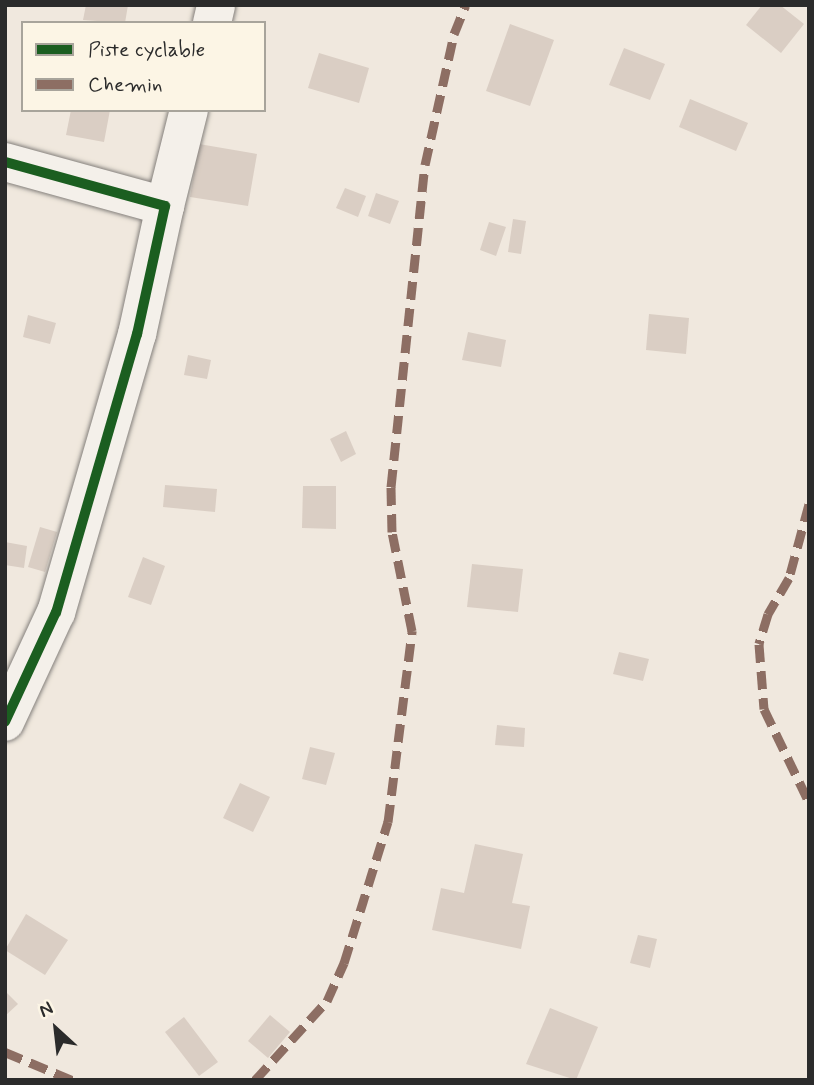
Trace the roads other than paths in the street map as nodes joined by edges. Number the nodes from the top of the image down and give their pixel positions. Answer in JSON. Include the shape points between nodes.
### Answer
{"nodes":[{"id":1,"x":188,"y":112,"type":"edge"},
{"id":2,"x":5,"y":162,"type":"edge"},
{"id":3,"x":165,"y":206,"type":"junction"},
{"id":4,"x":5,"y":722,"type":"edge"}],
"edges":[{"from":1,"to":3,"type":"street"},
{"from":2,"to":3,"type":"street"},
{"from":3,"to":4,"type":"street","via":[[137,334],[56,612]]}]}
